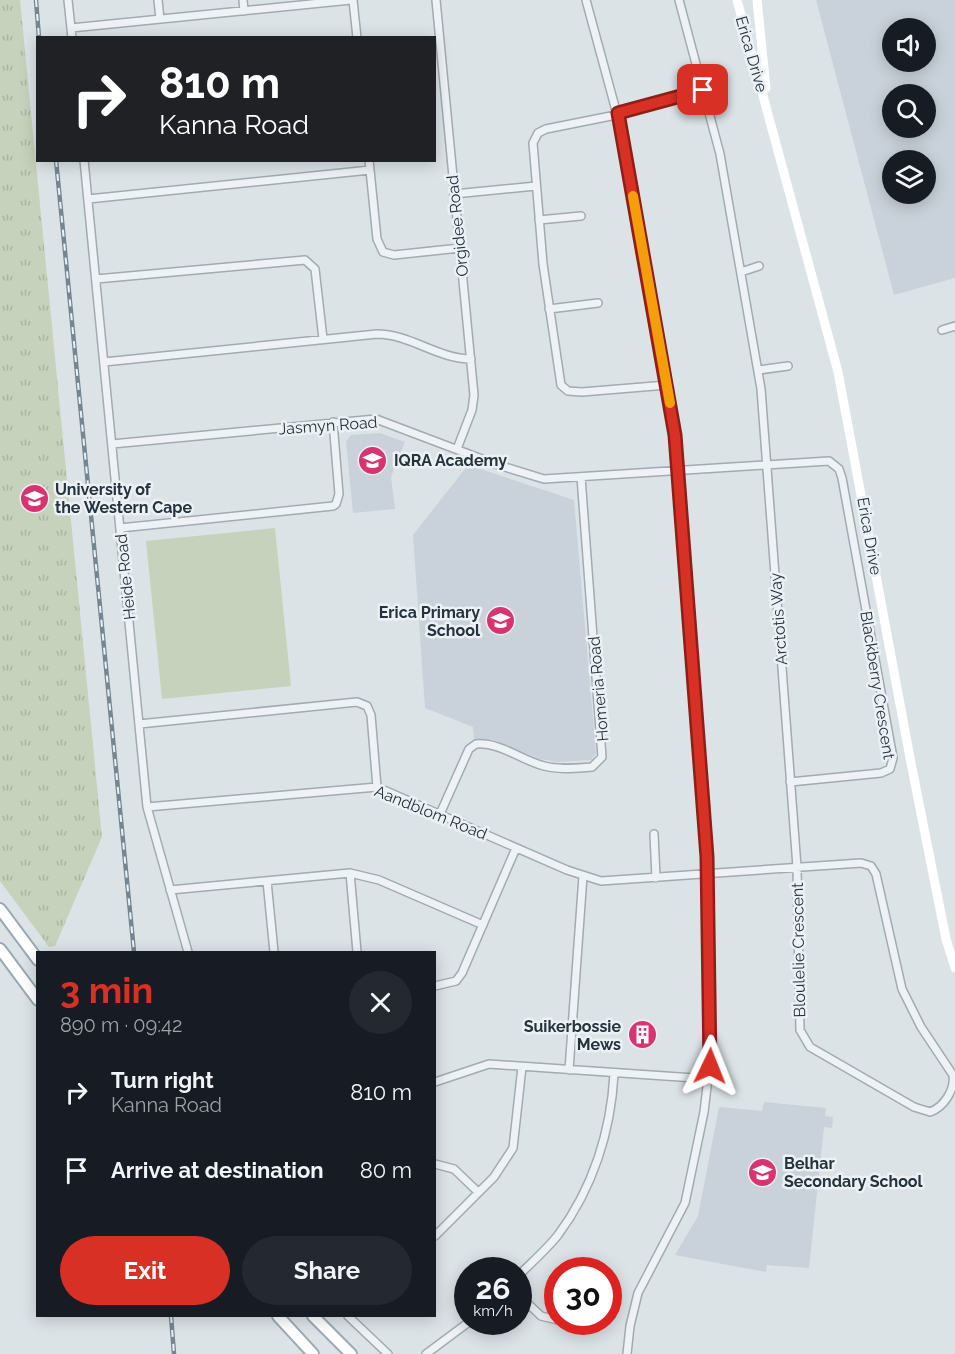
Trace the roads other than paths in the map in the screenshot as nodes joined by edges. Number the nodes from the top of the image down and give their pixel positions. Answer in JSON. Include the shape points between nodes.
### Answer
{"nodes":[{"id":1,"x":68,"y":0,"type":"edge"},
{"id":2,"x":158,"y":0,"type":"edge"},
{"id":3,"x":243,"y":0,"type":"edge"},
{"id":4,"x":352,"y":0,"type":"edge"},
{"id":5,"x":436,"y":0,"type":"edge"},
{"id":6,"x":586,"y":0,"type":"edge"},
{"id":7,"x":679,"y":0,"type":"edge"},
{"id":8,"x":737,"y":0,"type":"edge"},
{"id":9,"x":757,"y":0,"type":"edge"},
{"id":10,"x":244,"y":11,"type":"junction"},
{"id":11,"x":160,"y":18,"type":"junction"},
{"id":12,"x":71,"y":28,"type":"junction"},
{"id":13,"x":72,"y":36,"type":"edge"},
{"id":14,"x":357,"y":36,"type":"edge"},
{"id":15,"x":703,"y":90,"type":"junction"},
{"id":16,"x":768,"y":108,"type":"junction"},
{"id":17,"x":618,"y":113,"type":"junction"},
{"id":18,"x":84,"y":162,"type":"edge"},
{"id":19,"x":369,"y":162,"type":"edge"},
{"id":20,"x":370,"y":170,"type":"junction"},
{"id":21,"x":536,"y":186,"type":"junction"},
{"id":22,"x":454,"y":194,"type":"junction"},
{"id":23,"x":88,"y":199,"type":"junction"},
{"id":24,"x":581,"y":216,"type":"dead end"},
{"id":25,"x":539,"y":220,"type":"junction"},
{"id":26,"x":460,"y":248,"type":"junction"},
{"id":27,"x":759,"y":266,"type":"dead end"},
{"id":28,"x":741,"y":272,"type":"junction"},
{"id":29,"x":96,"y":279,"type":"junction"},
{"id":30,"x":598,"y":303,"type":"dead end"},
{"id":31,"x":549,"y":309,"type":"junction"},
{"id":32,"x":955,"y":326,"type":"edge"},
{"id":33,"x":942,"y":330,"type":"dead end"},
{"id":34,"x":323,"y":339,"type":"junction"},
{"id":35,"x":471,"y":359,"type":"junction"},
{"id":36,"x":104,"y":362,"type":"junction"},
{"id":37,"x":788,"y":366,"type":"dead end"},
{"id":38,"x":759,"y":370,"type":"junction"},
{"id":39,"x":667,"y":385,"type":"junction"},
{"id":40,"x":333,"y":422,"type":"junction"},
{"id":41,"x":112,"y":444,"type":"junction"},
{"id":42,"x":457,"y":449,"type":"junction"},
{"id":43,"x":767,"y":465,"type":"junction"},
{"id":44,"x":678,"y":471,"type":"junction"},
{"id":45,"x":581,"y":477,"type":"junction"},
{"id":46,"x":120,"y":528,"type":"junction"},
{"id":47,"x":139,"y":724,"type":"junction"},
{"id":48,"x":790,"y":782,"type":"junction"},
{"id":49,"x":377,"y":787,"type":"junction"},
{"id":50,"x":147,"y":807,"type":"junction"},
{"id":51,"x":440,"y":814,"type":"junction"},
{"id":52,"x":654,"y":834,"type":"dead end"},
{"id":53,"x":516,"y":848,"type":"junction"},
{"id":54,"x":797,"y":867,"type":"junction"},
{"id":55,"x":350,"y":873,"type":"junction"},
{"id":56,"x":708,"y":874,"type":"junction"},
{"id":57,"x":583,"y":876,"type":"junction"},
{"id":58,"x":656,"y":878,"type":"junction"},
{"id":59,"x":267,"y":881,"type":"junction"},
{"id":60,"x":170,"y":890,"type":"junction"},
{"id":61,"x":0,"y":909,"type":"edge"},
{"id":62,"x":483,"y":925,"type":"junction"},
{"id":63,"x":0,"y":949,"type":"edge"},
{"id":64,"x":188,"y":951,"type":"edge"},
{"id":65,"x":274,"y":951,"type":"edge"},
{"id":66,"x":357,"y":951,"type":"edge"},
{"id":67,"x":36,"y":957,"type":"edge"},
{"id":68,"x":955,"y":968,"type":"edge"},
{"id":69,"x":436,"y":986,"type":"edge"},
{"id":70,"x":36,"y":997,"type":"edge"},
{"id":71,"x":522,"y":1067,"type":"junction"},
{"id":72,"x":569,"y":1070,"type":"junction"},
{"id":73,"x":614,"y":1074,"type":"junction"},
{"id":74,"x":709,"y":1079,"type":"junction"},
{"id":75,"x":436,"y":1083,"type":"edge"},
{"id":76,"x":436,"y":1164,"type":"edge"},
{"id":77,"x":478,"y":1192,"type":"junction"},
{"id":78,"x":436,"y":1235,"type":"edge"},
{"id":79,"x":532,"y":1262,"type":"edge"},
{"id":80,"x":532,"y":1307,"type":"edge"},
{"id":81,"x":279,"y":1317,"type":"edge"},
{"id":82,"x":314,"y":1317,"type":"edge"},
{"id":83,"x":349,"y":1317,"type":"edge"},
{"id":84,"x":544,"y":1317,"type":"edge"},
{"id":85,"x":454,"y":1333,"type":"edge"},
{"id":86,"x":313,"y":1354,"type":"edge"},
{"id":87,"x":351,"y":1354,"type":"edge"},
{"id":88,"x":388,"y":1354,"type":"edge"},
{"id":89,"x":426,"y":1354,"type":"edge"},
{"id":90,"x":627,"y":1354,"type":"edge"}],
"edges":[{"from":1,"to":12,"type":"street"},
{"from":2,"to":11,"type":"street"},
{"from":3,"to":10,"type":"street"},
{"from":4,"to":10,"type":"street"},
{"from":4,"to":14,"type":"street"},
{"from":5,"to":22,"type":"street","name":"Orgidee Road"},
{"from":6,"to":17,"type":"street"},
{"from":7,"to":15,"type":"street","name":"Arctotis Way"},
{"from":8,"to":16,"type":"main road","name":"Erica Drive"},
{"from":9,"to":16,"type":"main road","name":"Erica Drive"},
{"from":10,"to":11,"type":"street"},
{"from":11,"to":12,"type":"street"},
{"from":12,"to":13,"type":"street"},
{"from":15,"to":17,"type":"street"},
{"from":15,"to":28,"type":"street","name":"Arctotis Way","via":[[720,154]]},
{"from":16,"to":68,"type":"main road","name":"Erica Drive","via":[[850,427],[910,754]]},
{"from":17,"to":21,"type":"street","via":[[538,133],[533,143]]},
{"from":17,"to":39,"type":"street"},
{"from":18,"to":23,"type":"street","name":"Heide Road"},
{"from":19,"to":20,"type":"street"},
{"from":20,"to":23,"type":"street"},
{"from":20,"to":26,"type":"street","via":[[377,239],[383,252],[394,255]]},
{"from":21,"to":22,"type":"street"},
{"from":21,"to":25,"type":"street"},
{"from":22,"to":26,"type":"street","name":"Orgidee Road"},
{"from":23,"to":29,"type":"street","name":"Heide Road"},
{"from":24,"to":25,"type":"street"},
{"from":25,"to":31,"type":"street"},
{"from":26,"to":35,"type":"street","name":"Orgidee Road"},
{"from":27,"to":28,"type":"street"},
{"from":28,"to":38,"type":"street","name":"Arctotis Way"},
{"from":29,"to":34,"type":"street","via":[[305,260],[315,269]]},
{"from":29,"to":36,"type":"street","name":"Heide Road"},
{"from":30,"to":31,"type":"street"},
{"from":31,"to":39,"type":"street","via":[[558,378],[568,391]]},
{"from":32,"to":33,"type":"street"},
{"from":34,"to":35,"type":"street","via":[[387,334],[459,359]]},
{"from":34,"to":36,"type":"street"},
{"from":35,"to":42,"type":"street","name":"Orgidee Road","via":[[474,402]]},
{"from":36,"to":41,"type":"street","name":"Heide Road"},
{"from":37,"to":38,"type":"street"},
{"from":38,"to":43,"type":"street","name":"Arctotis Way"},
{"from":39,"to":44,"type":"street"},
{"from":40,"to":41,"type":"street","name":"Jasmyn Road"},
{"from":40,"to":42,"type":"street","name":"Jasmyn Road","via":[[376,419]]},
{"from":40,"to":46,"type":"street","via":[[339,494],[333,506]]},
{"from":41,"to":46,"type":"street","name":"Heide Road"},
{"from":42,"to":45,"type":"street","name":"Jasmyn Road","via":[[544,479]]},
{"from":43,"to":44,"type":"street","name":"Jasmyn Road"},
{"from":43,"to":48,"type":"street","name":"Arctotis Way"},
{"from":43,"to":48,"type":"street","name":"Blackberry Crescent","via":[[820,460],[839,469],[893,758],[890,769],[881,773]]},
{"from":44,"to":45,"type":"street","name":"Jasmyn Road"},
{"from":44,"to":56,"type":"street"},
{"from":45,"to":51,"type":"street","name":"Homeria Road","via":[[602,757],[592,767],[557,768],[490,744],[476,744],[469,749]]},
{"from":46,"to":47,"type":"street","name":"Heide Road"},
{"from":47,"to":49,"type":"street","via":[[357,702],[367,706],[371,715]]},
{"from":47,"to":50,"type":"street","name":"Heide Road"},
{"from":48,"to":54,"type":"street","name":"Arctotis Way"},
{"from":49,"to":50,"type":"street","name":"Aandblom Road"},
{"from":49,"to":51,"type":"street","name":"Aandblom Road"},
{"from":50,"to":60,"type":"street","name":"Heide Road"},
{"from":51,"to":53,"type":"street","name":"Aandblom Road"},
{"from":52,"to":58,"type":"street"},
{"from":53,"to":57,"type":"street","name":"Aandblom Road"},
{"from":53,"to":62,"type":"street"},
{"from":54,"to":54,"type":"street","name":"Bloulelie Crescent","via":[[861,863],[871,866],[876,874],[902,989],[921,1027],[953,1075],[951,1089],[936,1110],[914,1107],[810,1047],[802,1038]]},
{"from":54,"to":56,"type":"street","name":"Bloulelie Crescent"},
{"from":55,"to":59,"type":"street"},
{"from":55,"to":62,"type":"street","via":[[379,880]]},
{"from":55,"to":66,"type":"street"},
{"from":56,"to":58,"type":"street","name":"Aandblom Road"},
{"from":56,"to":74,"type":"street"},
{"from":57,"to":58,"type":"street","name":"Aandblom Road","via":[[616,882]]},
{"from":57,"to":72,"type":"street"},
{"from":59,"to":60,"type":"street"},
{"from":59,"to":65,"type":"street"},
{"from":60,"to":64,"type":"street","name":"Heide Road"},
{"from":61,"to":67,"type":"main road"},
{"from":62,"to":69,"type":"street","via":[[456,981]]},
{"from":63,"to":70,"type":"main road"},
{"from":71,"to":72,"type":"street"},
{"from":71,"to":75,"type":"street","via":[[489,1064]]},
{"from":71,"to":77,"type":"street","via":[[513,1148],[494,1177]]},
{"from":72,"to":73,"type":"street"},
{"from":73,"to":74,"type":"street"},
{"from":73,"to":79,"type":"street","via":[[612,1104],[592,1175],[557,1236]]},
{"from":74,"to":90,"type":"street","via":[[685,1203],[638,1293]]},
{"from":76,"to":77,"type":"street","via":[[454,1169]]},
{"from":77,"to":78,"type":"street"},
{"from":80,"to":84,"type":"street"},
{"from":81,"to":86,"type":"main road"},
{"from":82,"to":87,"type":"main road"},
{"from":83,"to":88,"type":"street"},
{"from":85,"to":89,"type":"street"}]}
